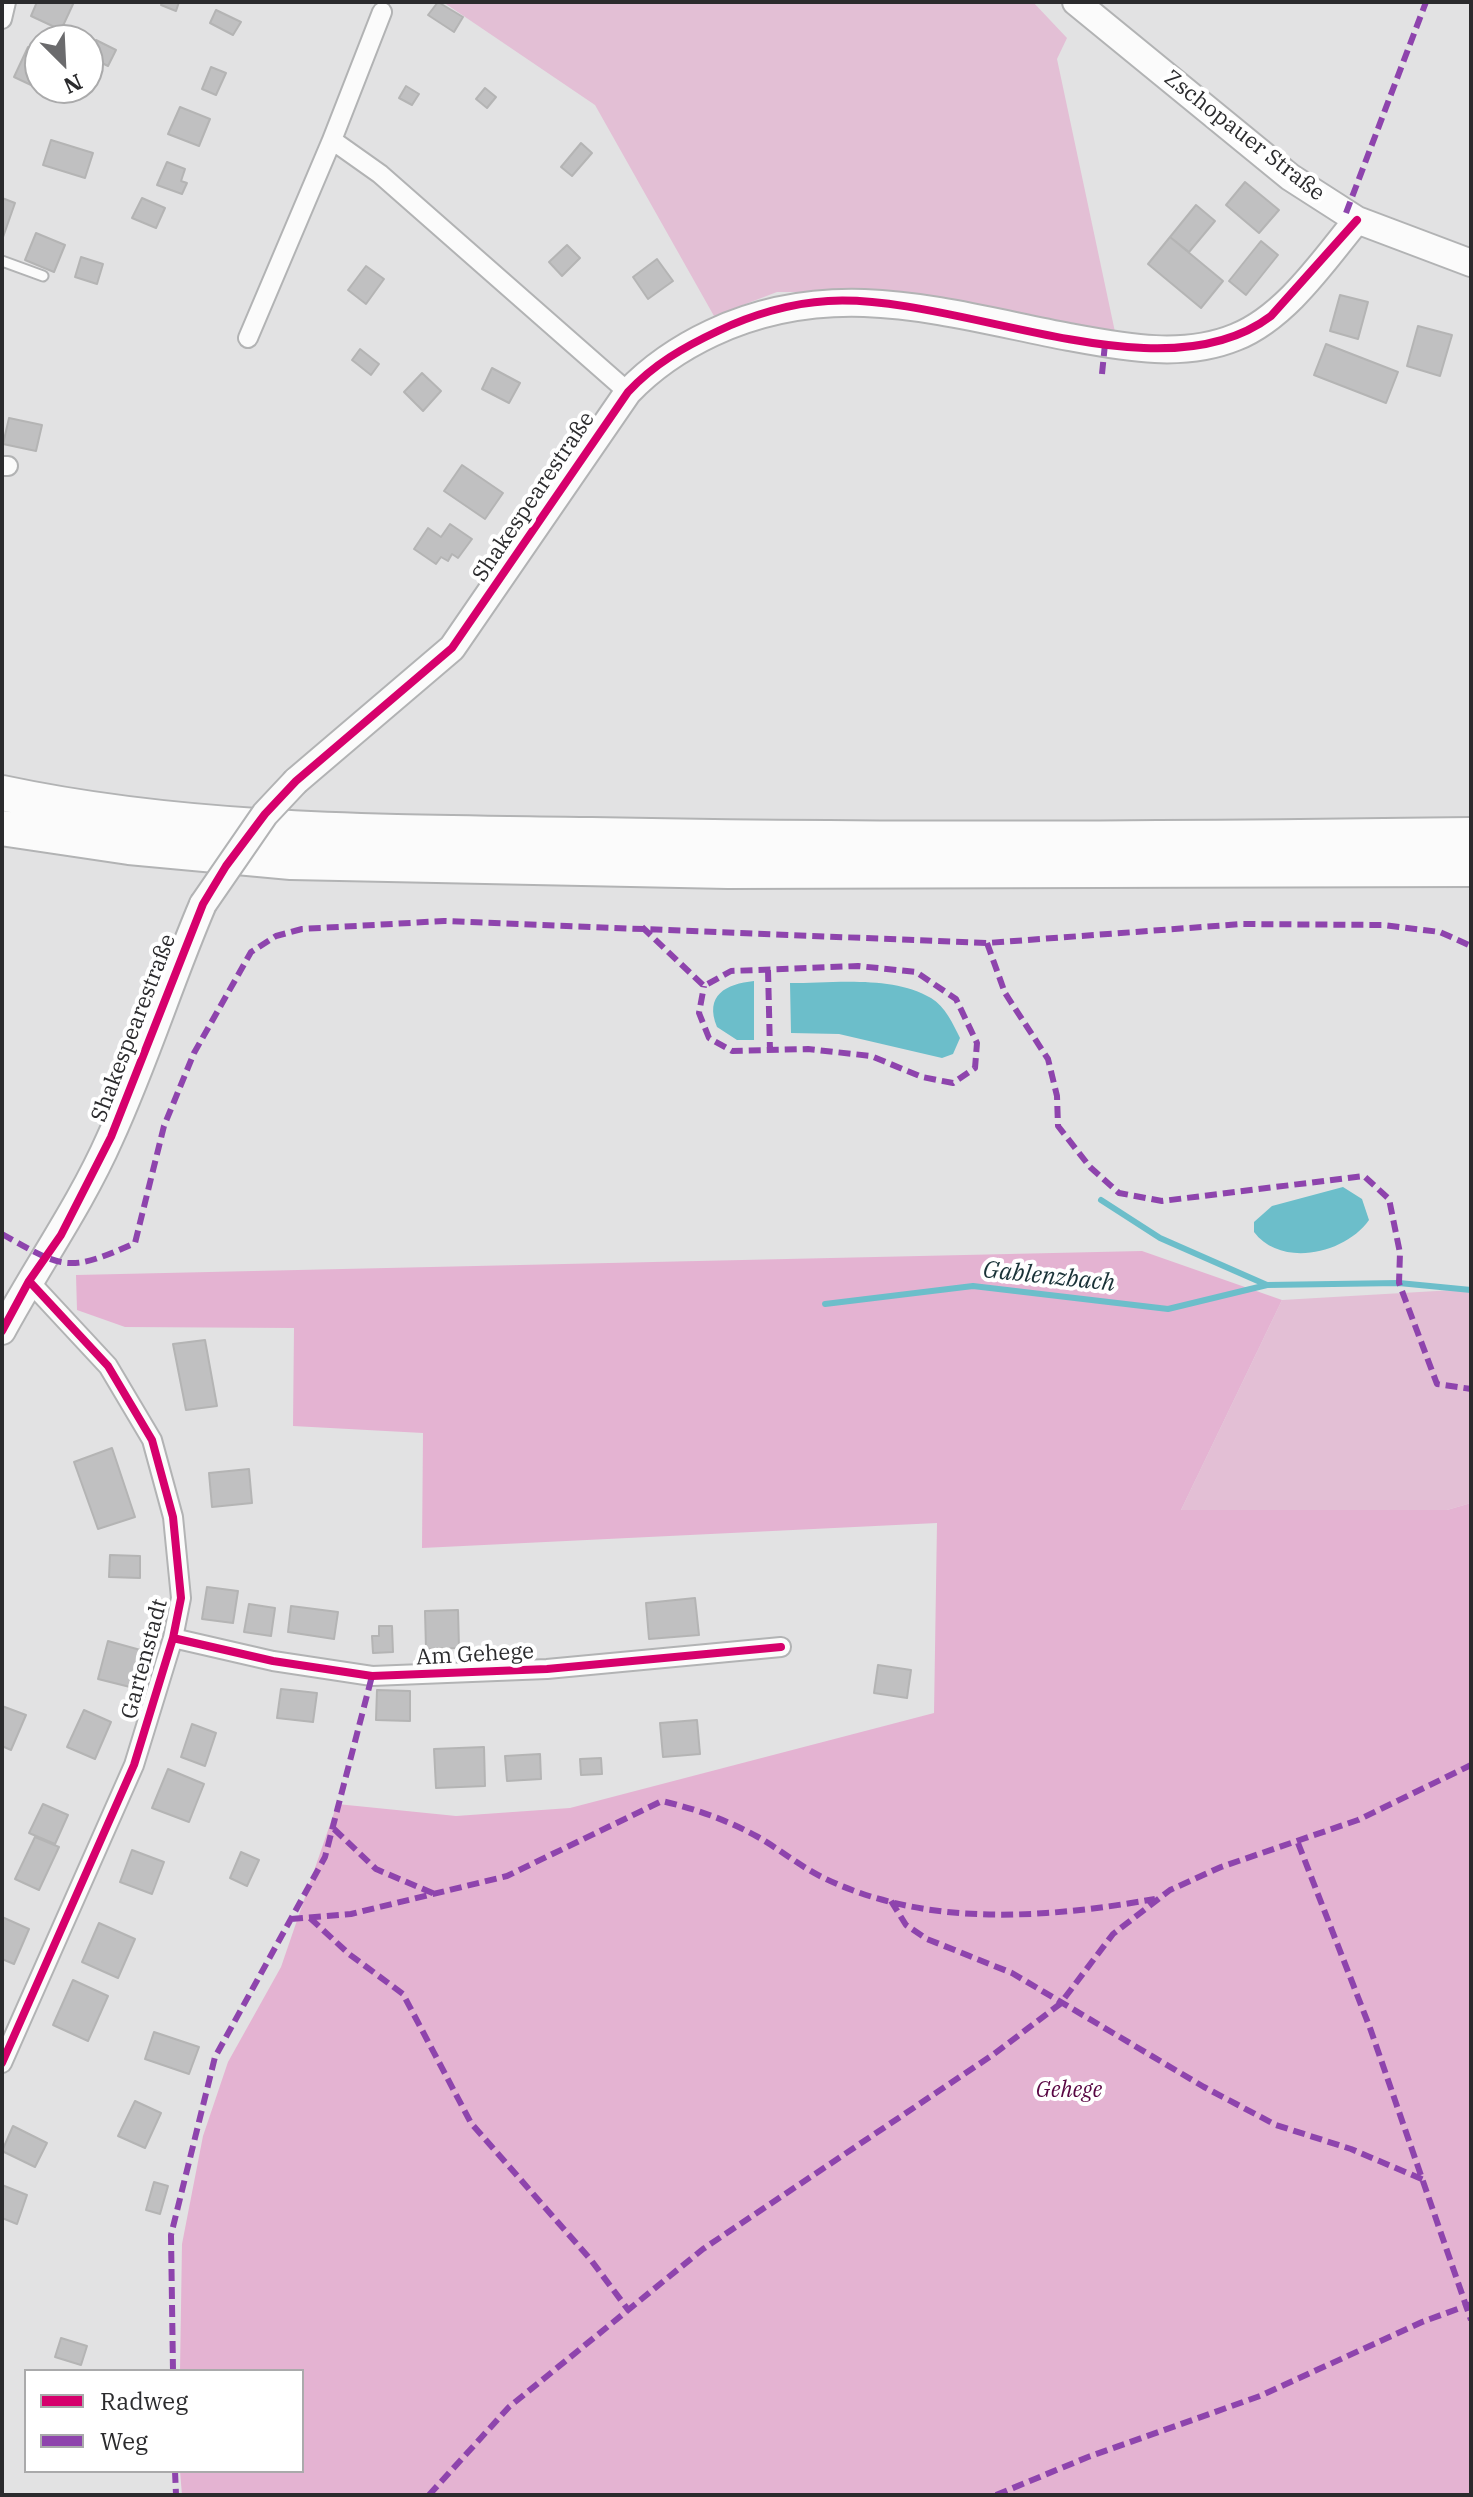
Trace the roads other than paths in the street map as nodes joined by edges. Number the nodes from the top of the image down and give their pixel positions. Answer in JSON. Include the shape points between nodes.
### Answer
{"nodes":[{"id":1,"x":6,"y":2,"type":"edge"},
{"id":2,"x":1076,"y":2,"type":"edge"},
{"id":3,"x":382,"y":12,"type":"dead end"},
{"id":4,"x":2,"y":19,"type":"edge"},
{"id":5,"x":332,"y":140,"type":"junction"},
{"id":6,"x":1357,"y":220,"type":"junction"},
{"id":7,"x":2,"y":261,"type":"edge"},
{"id":8,"x":1471,"y":263,"type":"edge"},
{"id":9,"x":43,"y":276,"type":"dead end"},
{"id":10,"x":248,"y":338,"type":"dead end"},
{"id":11,"x":628,"y":392,"type":"junction"},
{"id":12,"x":2,"y":793,"type":"edge"},
{"id":13,"x":2,"y":828,"type":"edge"},
{"id":14,"x":1471,"y":835,"type":"edge"},
{"id":15,"x":1471,"y":869,"type":"edge"},
{"id":16,"x":29,"y":1281,"type":"junction"},
{"id":17,"x":2,"y":1331,"type":"edge"},
{"id":18,"x":173,"y":1638,"type":"junction"},
{"id":19,"x":781,"y":1647,"type":"dead end"},
{"id":20,"x":2,"y":2063,"type":"edge"}],
"edges":[{"from":1,"to":4,"type":"street"},
{"from":2,"to":6,"type":"street","name":"Zschopauer Straße","via":[[1290,177]]},
{"from":3,"to":5,"type":"street"},
{"from":5,"to":10,"type":"street"},
{"from":5,"to":11,"type":"street","via":[[380,174]]},
{"from":6,"to":8,"type":"street","name":"Zschopauer Straße"},
{"from":6,"to":11,"type":"street","name":"Shakespearestraße","via":[[1271,316],[1219,343],[1143,349],[908,307],[829,301],[732,324],[672,355]]},
{"from":7,"to":9,"type":"lane"},
{"from":11,"to":16,"type":"street","name":"Shakespearestraße","bridge":true,"via":[[452,648],[296,781],[265,814],[203,904],[111,1137],[61,1235]]},
{"from":12,"to":14,"type":"highway","via":[[173,818],[340,831],[742,838]]},
{"from":13,"to":15,"type":"highway","via":[[129,847],[291,862],[728,871]]},
{"from":16,"to":17,"type":"street","name":"Shakespearestraße"},
{"from":16,"to":18,"type":"street","name":"Gartenstadt","via":[[108,1366],[152,1440],[173,1517],[181,1598]]},
{"from":18,"to":19,"type":"street","name":"Am Gehege","via":[[372,1676],[547,1669]]},
{"from":18,"to":20,"type":"street","name":"Gartenstadt","via":[[134,1765]]}]}
